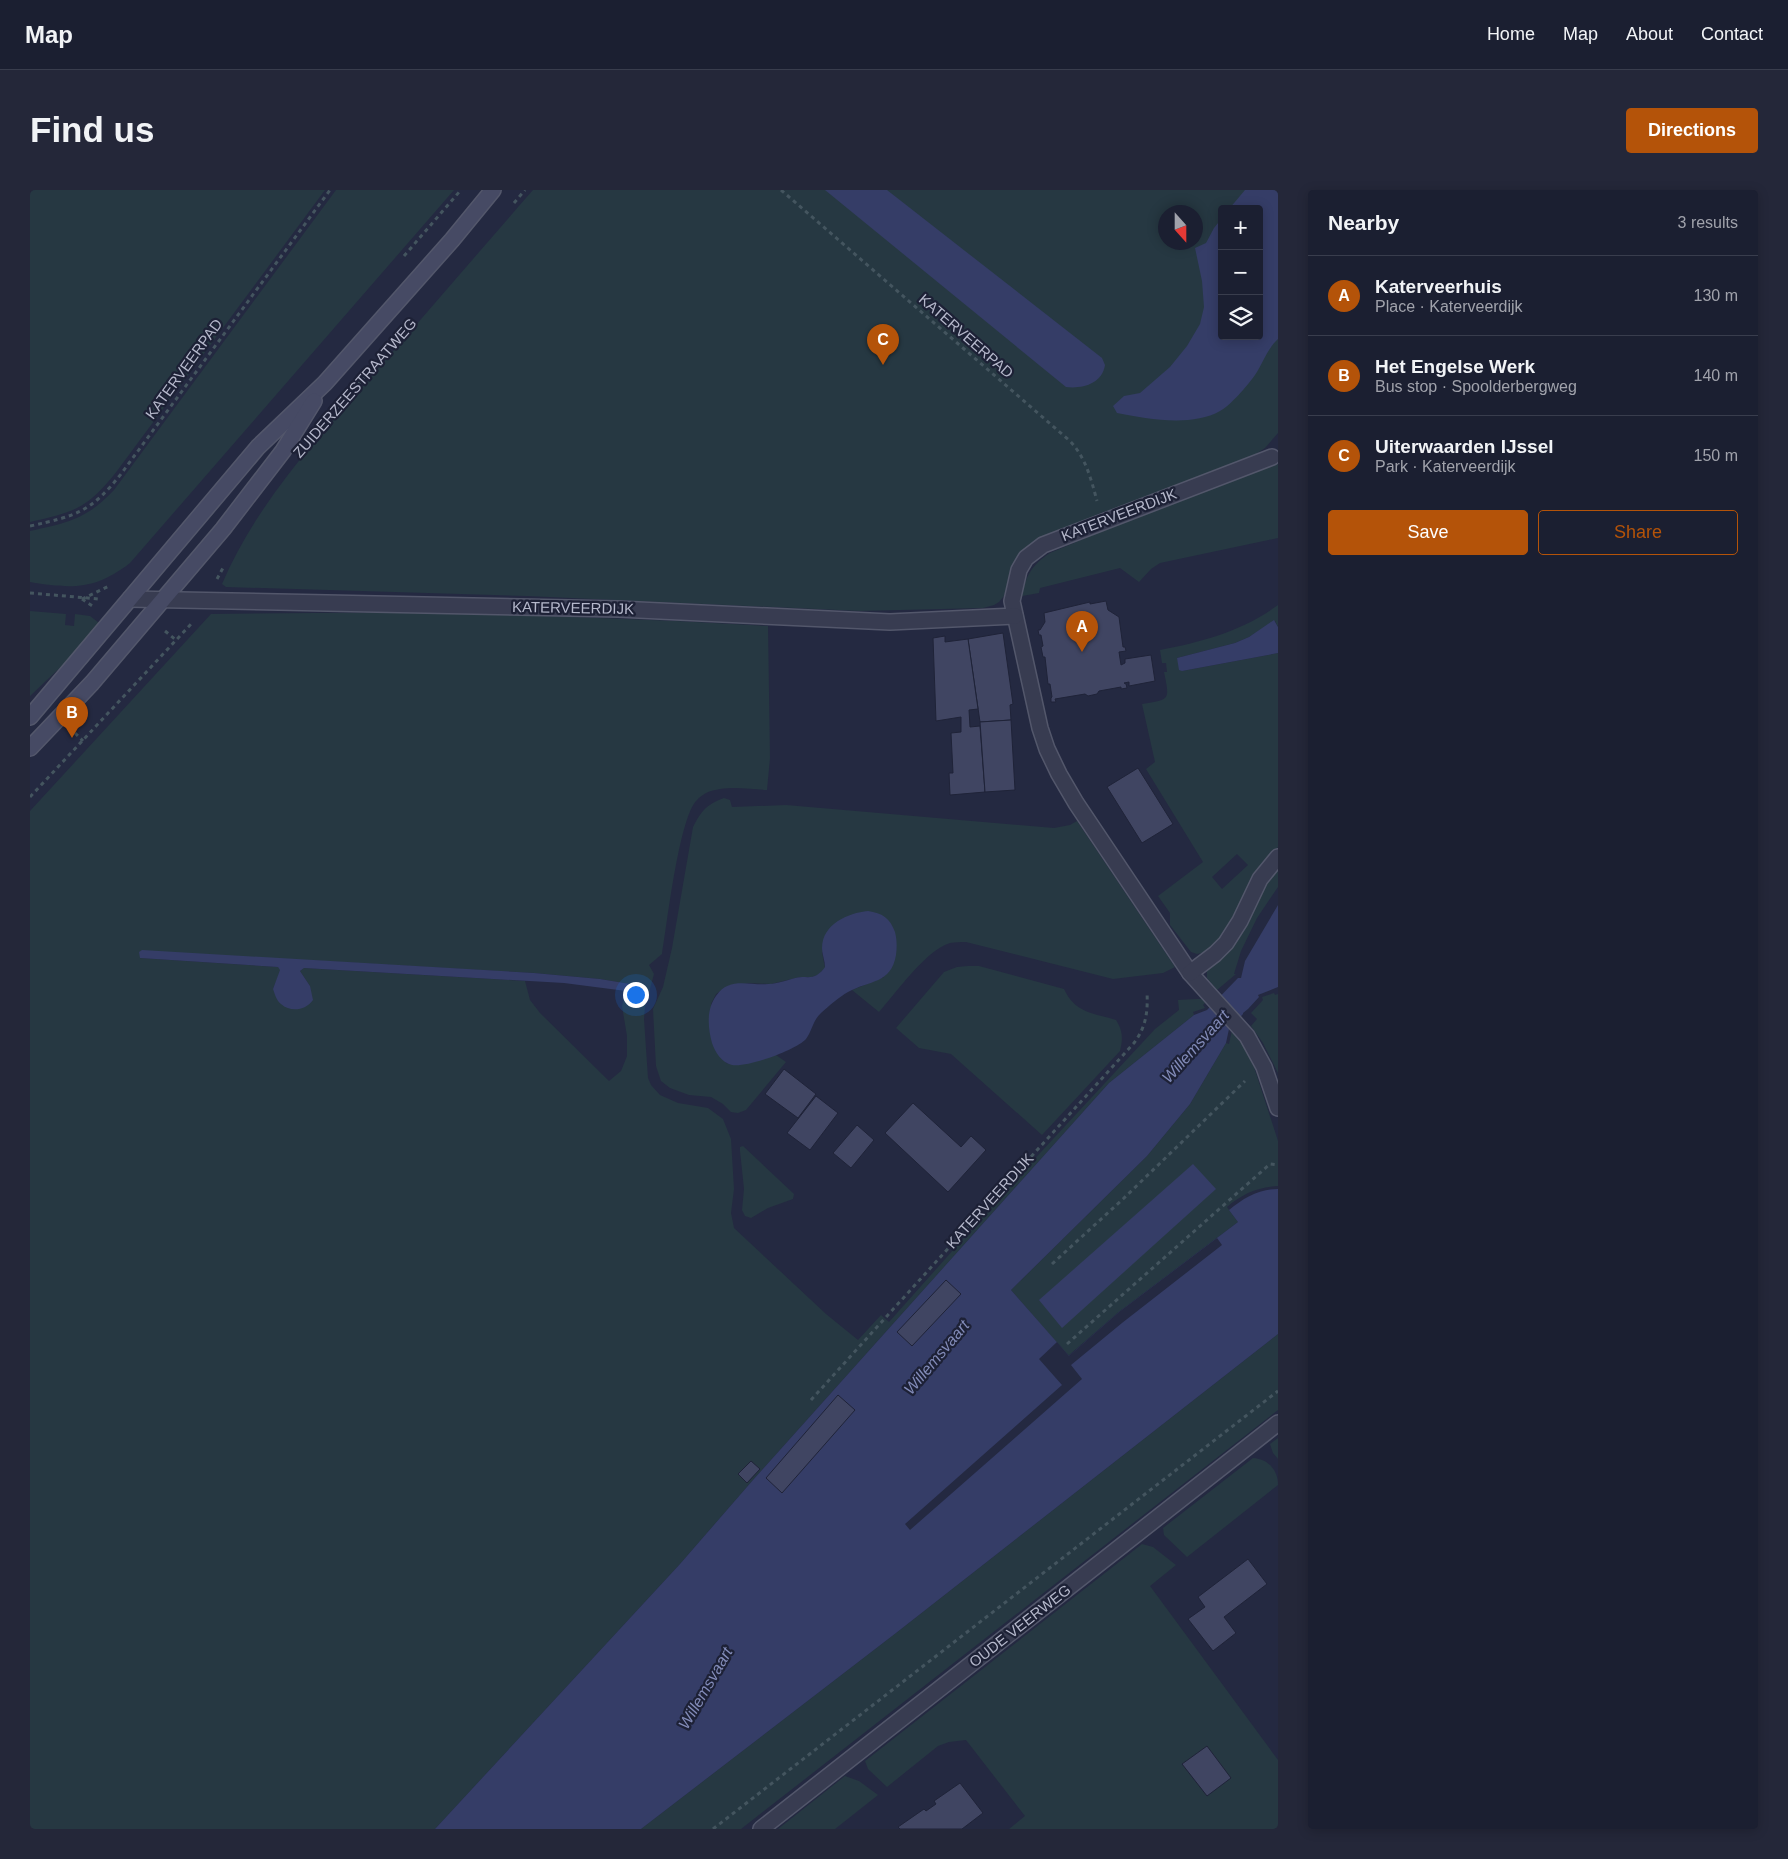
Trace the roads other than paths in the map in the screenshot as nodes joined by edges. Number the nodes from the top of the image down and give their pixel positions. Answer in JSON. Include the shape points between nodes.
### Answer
{"nodes":[{"id":1,"x":493,"y":190,"type":"edge"},
{"id":2,"x":325,"y":383,"type":"junction"},
{"id":3,"x":1272,"y":457,"type":"dead end"},
{"id":4,"x":130,"y":599,"type":"junction"},
{"id":5,"x":164,"y":600,"type":"junction"},
{"id":6,"x":1015,"y":616,"type":"junction"},
{"id":7,"x":30,"y":717,"type":"edge"},
{"id":8,"x":30,"y":748,"type":"edge"},
{"id":9,"x":1278,"y":857,"type":"edge"},
{"id":10,"x":1190,"y":973,"type":"junction"},
{"id":11,"x":1278,"y":1108,"type":"edge"},
{"id":12,"x":1278,"y":1423,"type":"edge"},
{"id":13,"x":761,"y":1829,"type":"edge"}],
"edges":[{"from":1,"to":2,"type":"main road","name":"ZUIDERZEESTRAATWEG"},
{"from":2,"to":4,"type":"main road","name":"ZUIDERZEESTRAATWEG","via":[[258,447]]},
{"from":2,"to":5,"type":"main road","name":"ZUIDERZEESTRAATWEG","via":[[283,451]]},
{"from":3,"to":6,"type":"street","name":"KATERVEERDIJK","via":[[1050,542],[1026,558],[1019,570],[1012,601]]},
{"from":4,"to":5,"type":"street","name":"KATERVEERDIJK"},
{"from":4,"to":7,"type":"main road","name":"ZUIDERZEESTRAATWEG"},
{"from":5,"to":6,"type":"street","name":"KATERVEERDIJK","via":[[618,609],[890,622]]},
{"from":5,"to":8,"type":"main road","name":"ZUIDERZEESTRAATWEG"},
{"from":6,"to":10,"type":"street","name":"KATERVEERDIJK","via":[[1040,728],[1059,774],[1081,812]]},
{"from":9,"to":10,"type":"street","via":[[1260,879],[1226,943]]},
{"from":10,"to":11,"type":"street","name":"KATERVEERDIJK","via":[[1247,1036],[1264,1067]]},
{"from":12,"to":13,"type":"street","name":"OUDE VEERWEG"}]}
